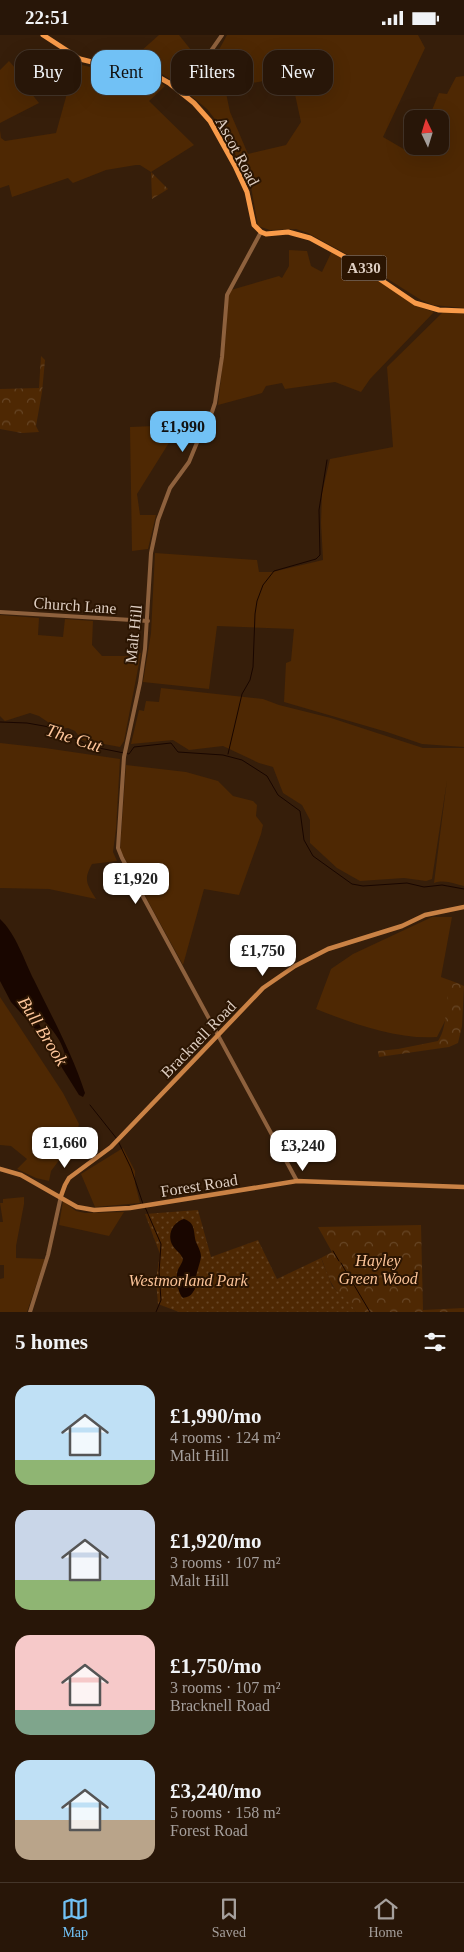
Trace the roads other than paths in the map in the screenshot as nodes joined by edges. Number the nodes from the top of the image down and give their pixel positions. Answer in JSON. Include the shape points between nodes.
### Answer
{"nodes":[{"id":1,"x":43,"y":35,"type":"edge"},
{"id":2,"x":222,"y":35,"type":"edge"},
{"id":3,"x":169,"y":83,"type":"junction"},
{"id":4,"x":261,"y":232,"type":"junction"},
{"id":5,"x":464,"y":311,"type":"edge"},
{"id":6,"x":0,"y":612,"type":"edge"},
{"id":7,"x":148,"y":621,"type":"junction"},
{"id":8,"x":464,"y":907,"type":"edge"},
{"id":9,"x":218,"y":1036,"type":"junction"},
{"id":10,"x":0,"y":1169,"type":"edge"},
{"id":11,"x":297,"y":1181,"type":"junction"},
{"id":12,"x":464,"y":1187,"type":"edge"},
{"id":13,"x":61,"y":1196,"type":"junction"},
{"id":14,"x":30,"y":1312,"type":"edge"}],
"edges":[{"from":1,"to":3,"type":"main road","name":"Ascot Road","via":[[80,59],[130,63]]},
{"from":2,"to":3,"type":"street","via":[[206,58]]},
{"from":3,"to":4,"type":"main road","name":"Ascot Road","via":[[194,103],[210,122],[242,180],[254,225]]},
{"from":4,"to":5,"type":"main road","number":"A330","via":[[288,232],[310,238],[356,263],[415,303],[439,310]]},
{"from":4,"to":7,"type":"street","name":"Malt Hill","via":[[227,295],[215,403],[189,461],[166,497],[158,520],[151,553]]},
{"from":6,"to":7,"type":"street","name":"Church Lane"},
{"from":7,"to":9,"type":"street","name":"Malt Hill","via":[[140,683],[125,753],[118,848]]},
{"from":8,"to":9,"type":"main road","name":"Bracknell Road","via":[[426,915],[402,926],[328,949],[263,989]]},
{"from":9,"to":11,"type":"street","name":"Malt Hill"},
{"from":9,"to":13,"type":"main road","name":"Bracknell Road","via":[[118,1140],[69,1178]]},
{"from":10,"to":13,"type":"main road","name":"Forest Road","via":[[21,1175]]},
{"from":11,"to":12,"type":"main road","name":"Forest Road"},
{"from":11,"to":13,"type":"main road","name":"Forest Road","via":[[101,1210],[86,1209]]},
{"from":13,"to":14,"type":"street","via":[[48,1255]]}]}
